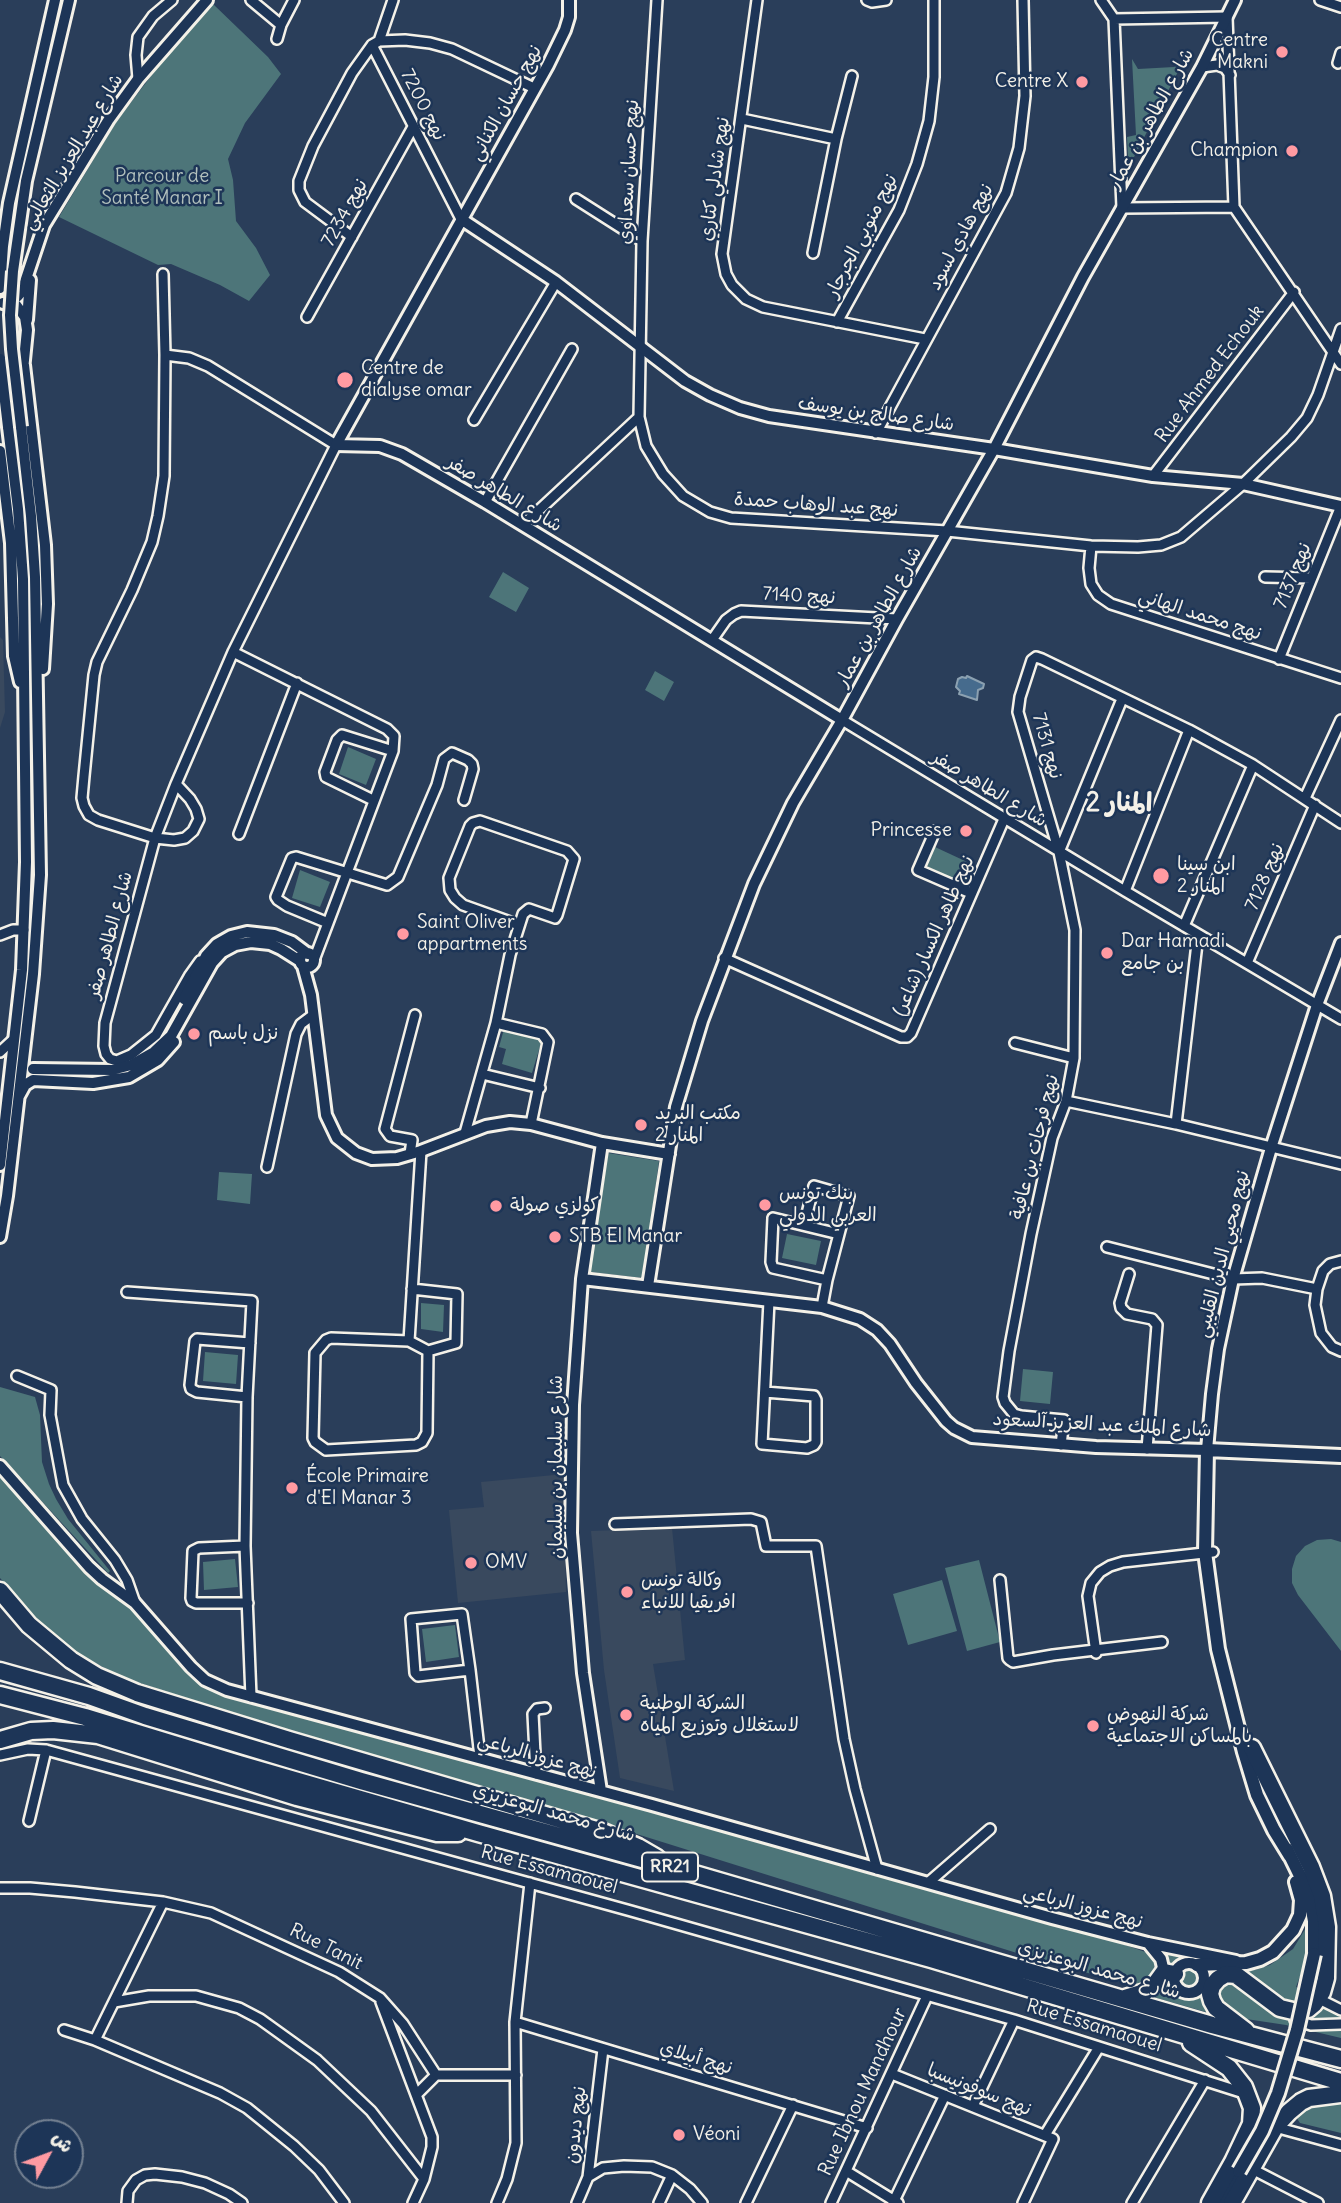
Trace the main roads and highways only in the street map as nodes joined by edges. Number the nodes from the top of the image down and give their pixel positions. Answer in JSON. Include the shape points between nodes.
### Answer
{"nodes":[{"id":1,"x":1207,"y":1450,"type":"joint"},
{"id":2,"x":1341,"y":1456,"type":"edge"},
{"id":3,"x":1209,"y":1552,"type":"junction"},
{"id":4,"x":0,"y":1591,"type":"edge"},
{"id":5,"x":0,"y":1671,"type":"edge"},
{"id":6,"x":0,"y":1695,"type":"edge"},
{"id":7,"x":0,"y":1740,"type":"edge"},
{"id":8,"x":1252,"y":1748,"type":"junction"},
{"id":9,"x":1268,"y":1818,"type":"junction"},
{"id":10,"x":478,"y":1833,"type":"junction"},
{"id":11,"x":1290,"y":1856,"type":"junction"},
{"id":12,"x":671,"y":1867,"type":"junction"},
{"id":13,"x":1181,"y":1968,"type":"joint"},
{"id":14,"x":1124,"y":1998,"type":"junction"},
{"id":15,"x":1168,"y":2029,"type":"junction"},
{"id":16,"x":1254,"y":2037,"type":"junction"},
{"id":17,"x":1341,"y":2059,"type":"edge"},
{"id":18,"x":1341,"y":2082,"type":"edge"},
{"id":19,"x":1341,"y":2094,"type":"edge"},
{"id":20,"x":1245,"y":2170,"type":"junction"},
{"id":21,"x":1210,"y":2203,"type":"edge"},
{"id":22,"x":1222,"y":2203,"type":"edge"},
{"id":23,"x":1232,"y":2203,"type":"edge"}],
"edges":[{"from":1,"to":2,"type":"main road","name":"شارع الملك عبد العزيز آلسعود"},
{"from":1,"to":3,"type":"main road","name":"نهج محيي الدين القليبي"},
{"from":3,"to":8,"type":"main road","name":"نهج محيي الدين القليبي","via":[[1234,1684]]},
{"from":3,"to":9,"type":"main road","name":"نهج محيي الدين القليبي","via":[[1221,1661],[1251,1779]]},
{"from":4,"to":12,"type":"highway","via":[[29,1625],[71,1660],[138,1693],[603,1832]]},
{"from":5,"to":12,"type":"highway","name":"شارع محمد البوعزيزي","number":"RR21","via":[[348,1777]]},
{"from":6,"to":10,"type":"highway","name":"شارع محمد البوعزيزي","number":"RR21"},
{"from":7,"to":10,"type":"highway","via":[[31,1731],[98,1735],[297,1797],[437,1833]]},
{"from":8,"to":11,"type":"main road","name":"نهج محيي الدين القليبي"},
{"from":8,"to":16,"type":"highway","via":[[1311,1867],[1327,1927],[1325,1985],[1308,2009],[1280,2008],[1236,1975],[1222,1976],[1208,1985],[1216,2008]]},
{"from":9,"to":11,"type":"main road","name":"نهج محيي الدين القليبي"},
{"from":9,"to":13,"type":"main road","via":[[1298,1887],[1301,1907],[1297,1923],[1284,1942],[1260,1959]]},
{"from":10,"to":15,"type":"highway","name":"شارع محمد البوعزيزي","number":"RR21"},
{"from":11,"to":20,"type":"main road","name":"نهج محيي الدين القليبي","bridge":true,"via":[[1308,1892],[1314,1954],[1278,2093]]},
{"from":12,"to":14,"type":"highway","name":"شارع محمد البوعزيزي","number":"RR21"},
{"from":13,"to":14,"type":"highway","via":[[1138,1995]]},
{"from":14,"to":16,"type":"highway","name":"شارع محمد البوعزيزي","number":"RR21"},
{"from":15,"to":18,"type":"highway","name":"شارع محمد البوعزيزي","number":"RR21"},
{"from":15,"to":21,"type":"highway","via":[[1237,2078],[1252,2108],[1251,2124]]},
{"from":16,"to":17,"type":"highway","name":"شارع محمد البوعزيزي","number":"RR21"},
{"from":19,"to":20,"type":"highway","via":[[1301,2102],[1275,2127]]},
{"from":20,"to":22,"type":"main road","name":"نهج محيي الدين القليبي"},
{"from":20,"to":23,"type":"highway"}]}
